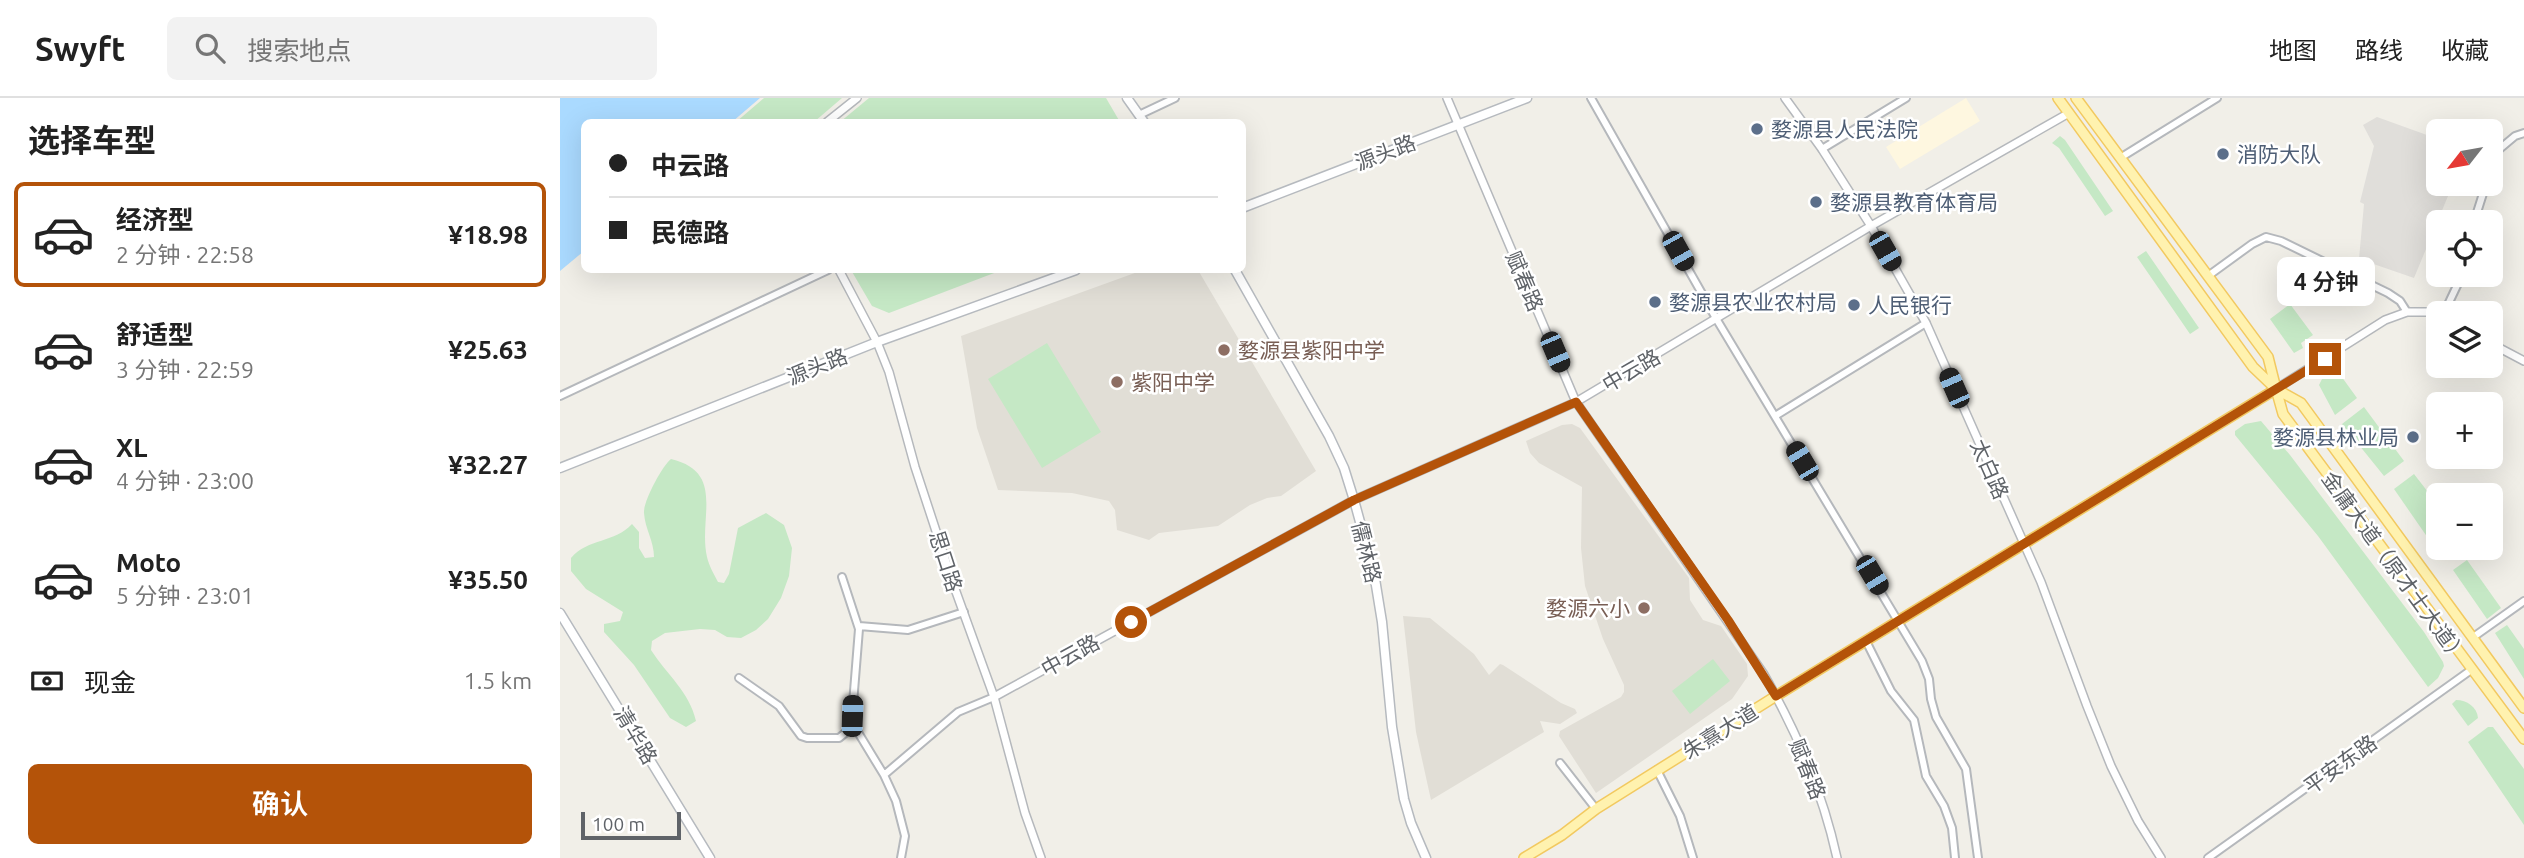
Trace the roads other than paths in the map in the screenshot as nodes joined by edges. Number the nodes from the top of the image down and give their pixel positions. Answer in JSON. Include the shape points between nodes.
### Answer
{"nodes":[{"id":1,"x":857,"y":98,"type":"edge"},
{"id":2,"x":1127,"y":98,"type":"edge"},
{"id":3,"x":1175,"y":98,"type":"edge"},
{"id":4,"x":1447,"y":98,"type":"edge"},
{"id":5,"x":1527,"y":98,"type":"edge"},
{"id":6,"x":1591,"y":98,"type":"edge"},
{"id":7,"x":1785,"y":98,"type":"edge"},
{"id":8,"x":1906,"y":98,"type":"edge"},
{"id":9,"x":2058,"y":98,"type":"edge"},
{"id":10,"x":2076,"y":98,"type":"edge"},
{"id":11,"x":2217,"y":98,"type":"edge"},
{"id":12,"x":2068,"y":114,"type":"junction"},
{"id":13,"x":831,"y":119,"type":"edge"},
{"id":14,"x":1141,"y":119,"type":"edge"},
{"id":15,"x":1458,"y":124,"type":"junction"},
{"id":16,"x":2524,"y":133,"type":"edge"},
{"id":17,"x":2503,"y":146,"type":"edge"},
{"id":18,"x":1822,"y":149,"type":"junction"},
{"id":19,"x":2120,"y":158,"type":"junction"},
{"id":20,"x":1246,"y":206,"type":"edge"},
{"id":21,"x":1871,"y":226,"type":"junction"},
{"id":22,"x":822,"y":273,"type":"edge"},
{"id":23,"x":841,"y":273,"type":"edge"},
{"id":24,"x":1068,"y":273,"type":"edge"},
{"id":25,"x":1237,"y":273,"type":"edge"},
{"id":26,"x":2208,"y":276,"type":"junction"},
{"id":27,"x":2407,"y":312,"type":"junction"},
{"id":28,"x":2426,"y":312,"type":"edge"},
{"id":29,"x":1717,"y":320,"type":"junction"},
{"id":30,"x":1926,"y":323,"type":"junction"},
{"id":31,"x":877,"y":342,"type":"junction"},
{"id":32,"x":2503,"y":350,"type":"edge"},
{"id":33,"x":2524,"y":361,"type":"edge"},
{"id":34,"x":2276,"y":389,"type":"junction"},
{"id":35,"x":560,"y":396,"type":"edge"},
{"id":36,"x":1576,"y":402,"type":"junction"},
{"id":37,"x":1775,"y":416,"type":"junction"},
{"id":38,"x":560,"y":468,"type":"edge"},
{"id":39,"x":1354,"y":500,"type":"junction"},
{"id":40,"x":2024,"y":544,"type":"junction"},
{"id":41,"x":842,"y":577,"type":"dead end"},
{"id":42,"x":2524,"y":601,"type":"edge"},
{"id":43,"x":964,"y":612,"type":"junction"},
{"id":44,"x":560,"y":613,"type":"edge"},
{"id":45,"x":1899,"y":620,"type":"junction"},
{"id":46,"x":859,"y":626,"type":"junction"},
{"id":47,"x":2472,"y":638,"type":"junction"},
{"id":48,"x":1866,"y":641,"type":"junction"},
{"id":49,"x":2471,"y":670,"type":"junction"},
{"id":50,"x":739,"y":678,"type":"dead end"},
{"id":51,"x":1776,"y":696,"type":"junction"},
{"id":52,"x":994,"y":697,"type":"junction"},
{"id":53,"x":2524,"y":708,"type":"edge"},
{"id":54,"x":855,"y":725,"type":"junction"},
{"id":55,"x":2524,"y":739,"type":"edge"},
{"id":56,"x":1560,"y":763,"type":"dead end"},
{"id":57,"x":1657,"y":771,"type":"junction"},
{"id":58,"x":884,"y":775,"type":"junction"},
{"id":59,"x":1596,"y":809,"type":"junction"},
{"id":60,"x":710,"y":858,"type":"edge"},
{"id":61,"x":901,"y":858,"type":"edge"},
{"id":62,"x":1041,"y":858,"type":"edge"},
{"id":63,"x":1426,"y":858,"type":"edge"},
{"id":64,"x":1524,"y":858,"type":"edge"},
{"id":65,"x":1693,"y":858,"type":"edge"},
{"id":66,"x":1837,"y":858,"type":"edge"},
{"id":67,"x":1955,"y":858,"type":"edge"},
{"id":68,"x":1978,"y":858,"type":"edge"},
{"id":69,"x":2161,"y":858,"type":"edge"},
{"id":70,"x":2208,"y":858,"type":"edge"}],
"edges":[{"from":1,"to":13,"type":"street"},
{"from":2,"to":14,"type":"main road"},
{"from":3,"to":14,"type":"street"},
{"from":4,"to":15,"type":"street","name":"赋春路"},
{"from":5,"to":15,"type":"main road","name":"源头路"},
{"from":6,"to":29,"type":"street"},
{"from":7,"to":18,"type":"street","name":"太白路"},
{"from":8,"to":18,"type":"street"},
{"from":9,"to":12,"type":"main road","name":"金庸大道（原才士大道）"},
{"from":10,"to":19,"type":"main road","name":"金庸大道（原才士大道）"},
{"from":11,"to":19,"type":"street"},
{"from":12,"to":21,"type":"street","name":"中云路"},
{"from":12,"to":34,"type":"main road","name":"金庸大道（原才士大道）","via":[[2253,367]]},
{"from":15,"to":20,"type":"main road","name":"源头路"},
{"from":15,"to":36,"type":"street","name":"赋春路"},
{"from":16,"to":17,"type":"street"},
{"from":18,"to":21,"type":"street","name":"太白路"},
{"from":19,"to":26,"type":"main road","name":"金庸大道（原才士大道）"},
{"from":21,"to":29,"type":"street","name":"中云路"},
{"from":21,"to":30,"type":"street","name":"太白路"},
{"from":22,"to":35,"type":"street"},
{"from":23,"to":31,"type":"street","name":"思口路"},
{"from":24,"to":31,"type":"main road","name":"源头路"},
{"from":25,"to":39,"type":"main road","name":"儒林路","via":[[1329,436]]},
{"from":26,"to":27,"type":"street","via":[[2266,237],[2388,292]]},
{"from":26,"to":34,"type":"main road","name":"金庸大道（原才士大道）","via":[[2268,357]]},
{"from":27,"to":28,"type":"street"},
{"from":27,"to":34,"type":"street","via":[[2385,320]]},
{"from":29,"to":36,"type":"street","name":"中云路"},
{"from":29,"to":37,"type":"street"},
{"from":30,"to":37,"type":"street"},
{"from":30,"to":40,"type":"street","name":"太白路"},
{"from":31,"to":38,"type":"main road","name":"源头路"},
{"from":31,"to":43,"type":"street","name":"思口路"},
{"from":32,"to":33,"type":"street"},
{"from":34,"to":40,"type":"main road","name":"朱熹大道"},
{"from":34,"to":47,"type":"main road","name":"金庸大道（原才士大道）","via":[[2301,403]]},
{"from":34,"to":49,"type":"main road","name":"金庸大道（原才士大道）","via":[[2283,414]]},
{"from":36,"to":39,"type":"street","name":"中云路"},
{"from":36,"to":51,"type":"street","name":"赋春路"},
{"from":37,"to":45,"type":"street"},
{"from":39,"to":52,"type":"street","name":"中云路"},
{"from":39,"to":63,"type":"main road","name":"儒林路","via":[[1374,573],[1404,799]]},
{"from":40,"to":45,"type":"main road","name":"朱熹大道"},
{"from":40,"to":69,"type":"street","name":"太白路","via":[[2111,765]]},
{"from":41,"to":46,"type":"street"},
{"from":42,"to":47,"type":"street"},
{"from":43,"to":46,"type":"street","via":[[908,629]]},
{"from":43,"to":52,"type":"street","name":"思口路"},
{"from":44,"to":60,"type":"main road","name":"清华路"},
{"from":45,"to":48,"type":"main road","name":"朱熹大道"},
{"from":45,"to":68,"type":"street","via":[[1926,669],[1936,717],[1966,769]]},
{"from":46,"to":54,"type":"street"},
{"from":47,"to":53,"type":"main road","name":"金庸大道（原才士大道）"},
{"from":48,"to":51,"type":"main road","name":"朱熹大道"},
{"from":48,"to":67,"type":"street","via":[[1891,691],[1914,720],[1926,776],[1952,828]]},
{"from":49,"to":55,"type":"main road","name":"金庸大道（原才士大道）"},
{"from":49,"to":70,"type":"street","name":"平安东路"},
{"from":50,"to":54,"type":"street","via":[[779,706],[801,736],[839,738]]},
{"from":51,"to":57,"type":"main road","name":"朱熹大道"},
{"from":51,"to":66,"type":"street","name":"赋春路","via":[[1813,779]]},
{"from":52,"to":58,"type":"street","via":[[958,712]]},
{"from":52,"to":62,"type":"street","name":"思口路"},
{"from":54,"to":58,"type":"street"},
{"from":56,"to":59,"type":"street"},
{"from":57,"to":59,"type":"main road","name":"朱熹大道"},
{"from":57,"to":65,"type":"street","via":[[1680,816]]},
{"from":58,"to":61,"type":"street","via":[[905,836]]},
{"from":59,"to":64,"type":"main road","name":"朱熹大道"}]}
